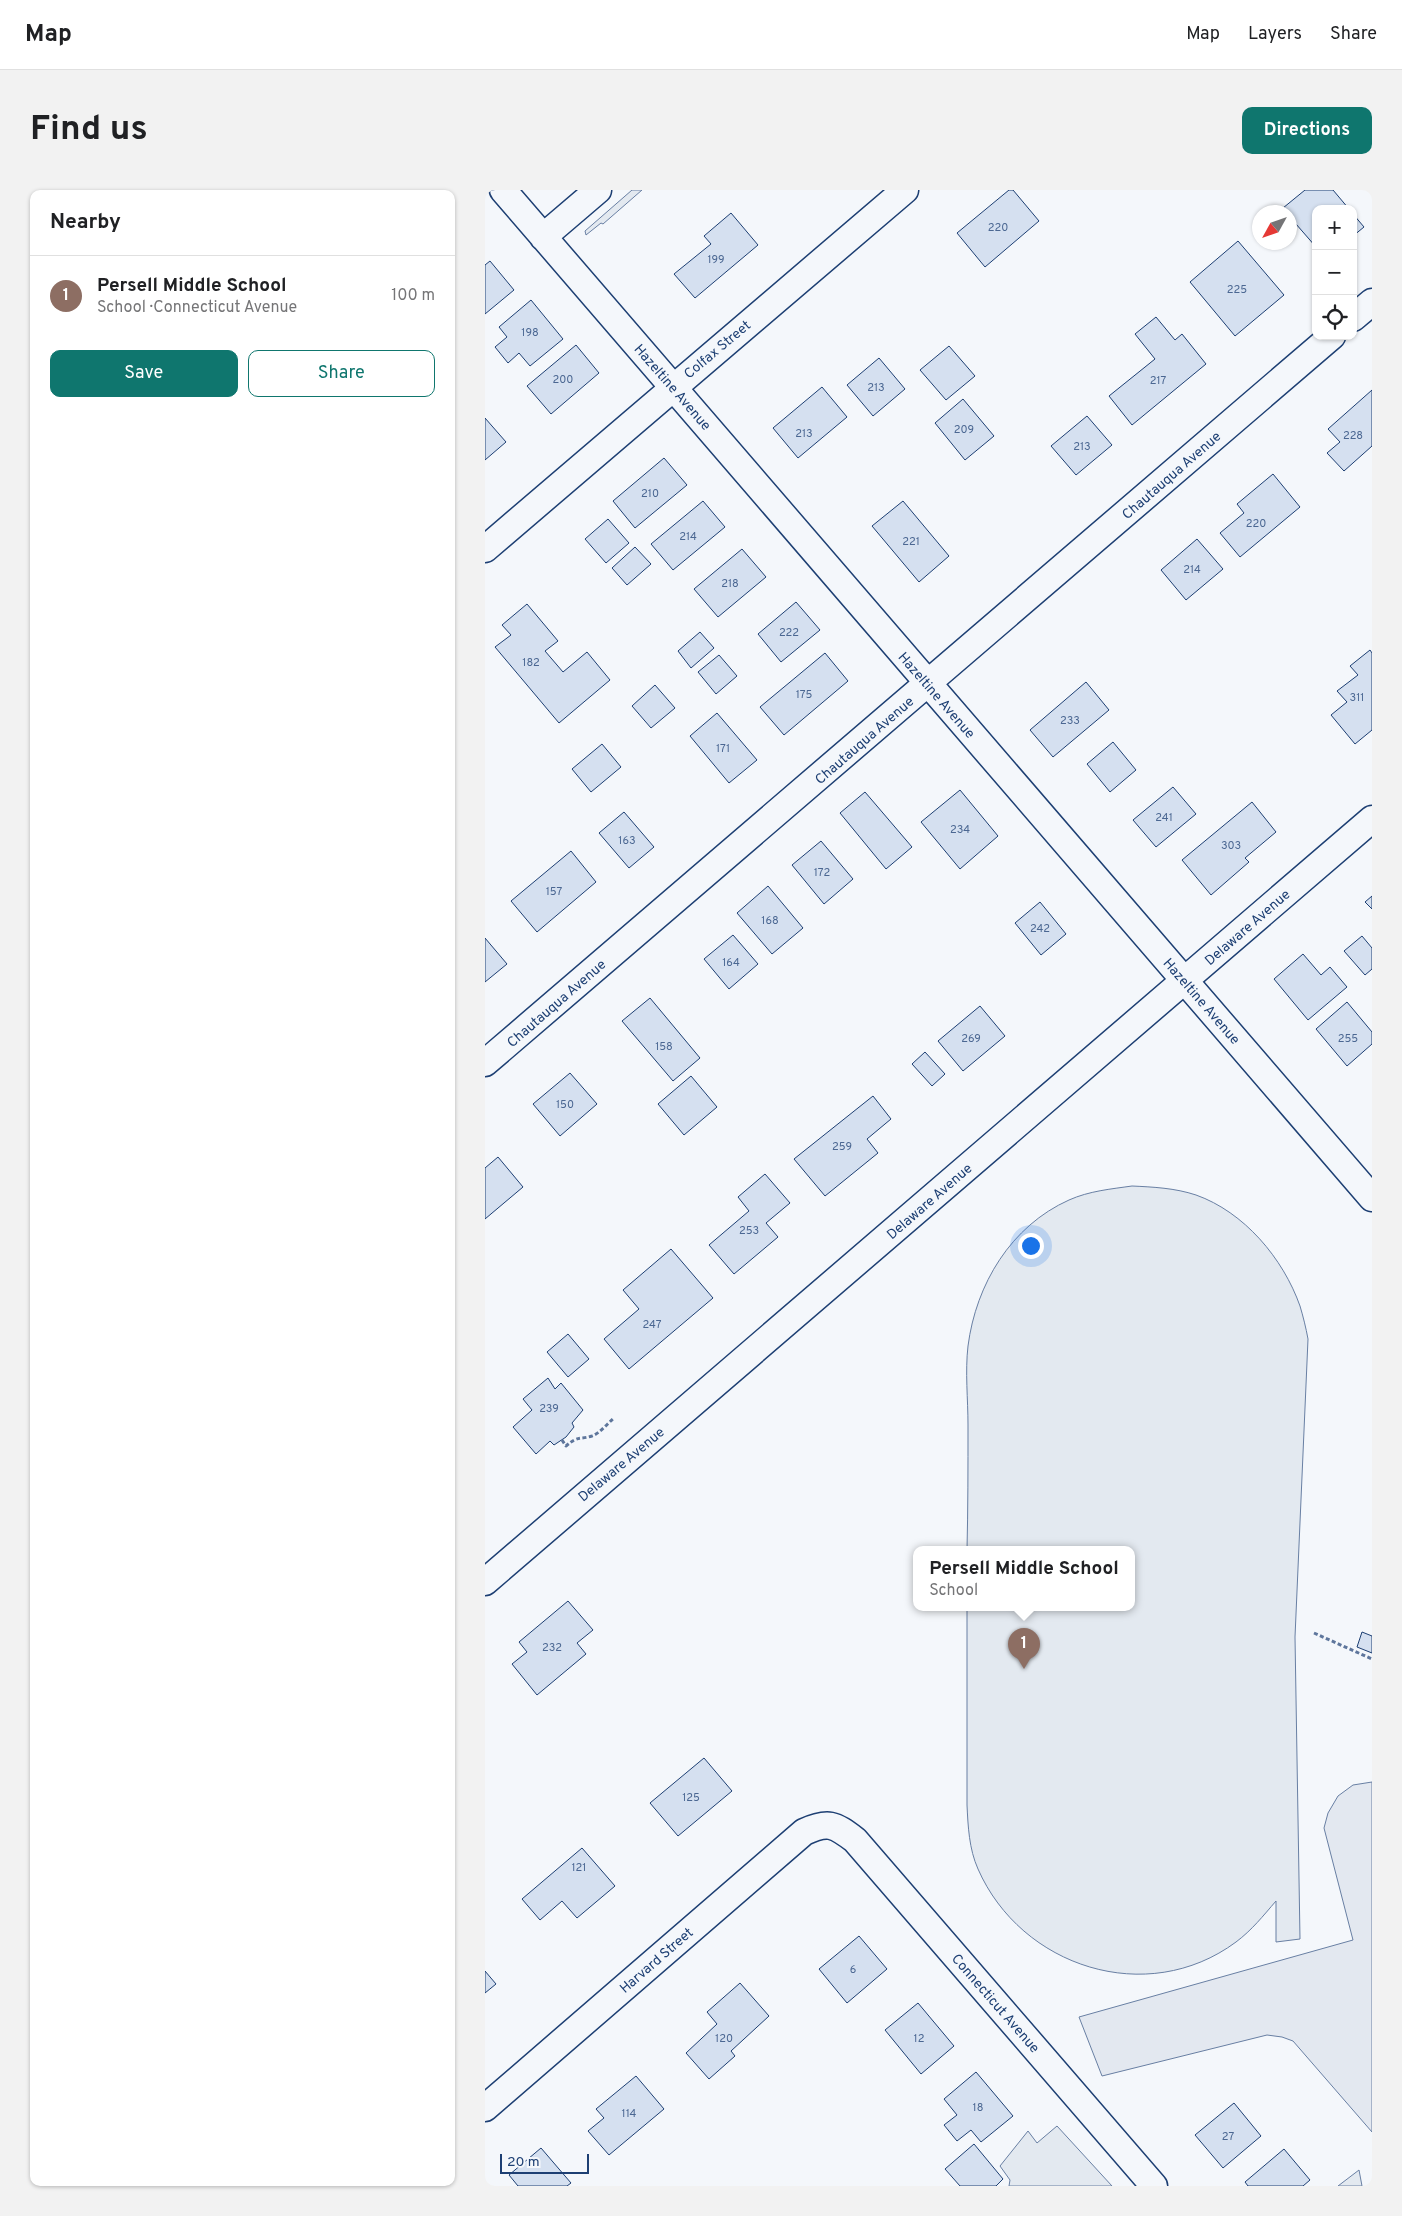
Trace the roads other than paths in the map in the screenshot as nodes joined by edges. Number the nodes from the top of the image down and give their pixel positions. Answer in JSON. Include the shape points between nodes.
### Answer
{"nodes":[{"id":1,"x":503,"y":190,"type":"edge"},
{"id":2,"x":598,"y":190,"type":"edge"},
{"id":3,"x":905,"y":190,"type":"edge"},
{"id":4,"x":543,"y":237,"type":"junction"},
{"id":5,"x":1372,"y":302,"type":"edge"},
{"id":6,"x":1357,"y":315,"type":"edge"},
{"id":7,"x":1327,"y":340,"type":"edge"},
{"id":8,"x":673,"y":387,"type":"junction"},
{"id":9,"x":485,"y":549,"type":"edge"},
{"id":10,"x":928,"y":685,"type":"junction"},
{"id":11,"x":1372,"y":819,"type":"edge"},
{"id":12,"x":1185,"y":981,"type":"junction"},
{"id":13,"x":485,"y":1063,"type":"edge"},
{"id":14,"x":1372,"y":1198,"type":"edge"},
{"id":15,"x":485,"y":1582,"type":"edge"},
{"id":16,"x":833,"y":1825,"type":"joint"},
{"id":17,"x":485,"y":2108,"type":"edge"},
{"id":18,"x":1154,"y":2186,"type":"edge"}],
"edges":[{"from":1,"to":4,"type":"street","name":"Hazeltine Avenue"},
{"from":2,"to":4,"type":"street"},
{"from":3,"to":8,"type":"street","name":"Colfax Street"},
{"from":4,"to":8,"type":"street","name":"Hazeltine Avenue"},
{"from":5,"to":6,"type":"street"},
{"from":7,"to":10,"type":"street","name":"Chautauqua Avenue"},
{"from":8,"to":9,"type":"street","name":"Colfax Street"},
{"from":8,"to":10,"type":"street","name":"Hazeltine Avenue"},
{"from":10,"to":12,"type":"street","name":"Hazeltine Avenue"},
{"from":10,"to":13,"type":"street","name":"Chautauqua Avenue"},
{"from":11,"to":12,"type":"street","name":"Delaware Avenue"},
{"from":12,"to":14,"type":"street","name":"Hazeltine Avenue"},
{"from":12,"to":15,"type":"street","name":"Delaware Avenue"},
{"from":16,"to":17,"type":"street","name":"Harvard Street","via":[[819,1825],[804,1832]]},
{"from":16,"to":18,"type":"street","name":"Connecticut Avenue","via":[[855,1840]]}]}
